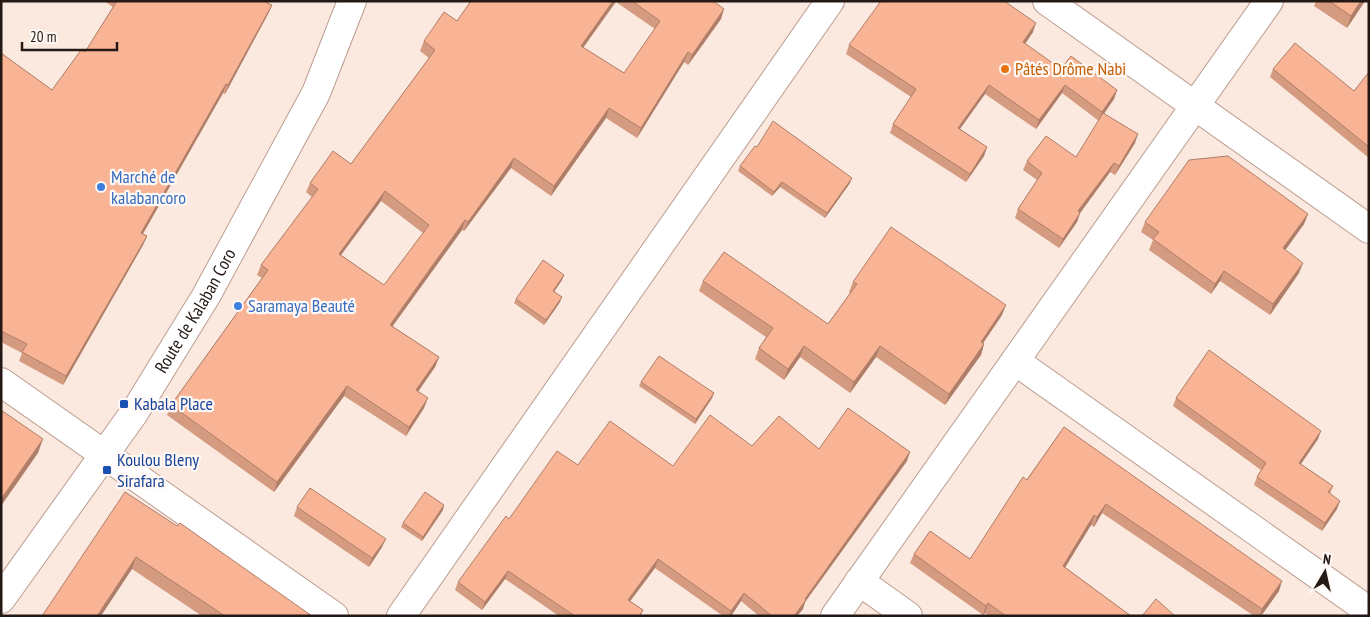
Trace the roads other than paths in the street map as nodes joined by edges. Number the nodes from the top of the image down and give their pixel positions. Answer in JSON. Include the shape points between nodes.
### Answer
{"nodes":[{"id":1,"x":352,"y":1,"type":"edge"},
{"id":2,"x":830,"y":1,"type":"edge"},
{"id":3,"x":1047,"y":1,"type":"edge"},
{"id":4,"x":1270,"y":1,"type":"edge"},
{"id":5,"x":1195,"y":106,"type":"junction"},
{"id":6,"x":1369,"y":229,"type":"edge"},
{"id":7,"x":1015,"y":361,"type":"junction"},
{"id":8,"x":1,"y":382,"type":"edge"},
{"id":9,"x":104,"y":454,"type":"junction"},
{"id":10,"x":859,"y":581,"type":"junction"},
{"id":11,"x":1,"y":599,"type":"edge"},
{"id":12,"x":1369,"y":611,"type":"edge"},
{"id":13,"x":334,"y":616,"type":"edge"},
{"id":14,"x":401,"y":616,"type":"edge"},
{"id":15,"x":835,"y":616,"type":"edge"},
{"id":16,"x":908,"y":616,"type":"edge"}],
"edges":[{"from":1,"to":9,"type":"street","name":"Route de Kalaban Coro","via":[[316,93],[206,296],[134,413]]},
{"from":2,"to":14,"type":"street"},
{"from":3,"to":5,"type":"street"},
{"from":4,"to":5,"type":"street"},
{"from":5,"to":6,"type":"street"},
{"from":5,"to":7,"type":"street"},
{"from":7,"to":10,"type":"street"},
{"from":7,"to":12,"type":"street"},
{"from":8,"to":9,"type":"street"},
{"from":9,"to":11,"type":"street","name":"Route de Kalaban Coro"},
{"from":9,"to":13,"type":"street"},
{"from":10,"to":15,"type":"street"},
{"from":10,"to":16,"type":"street"}]}
